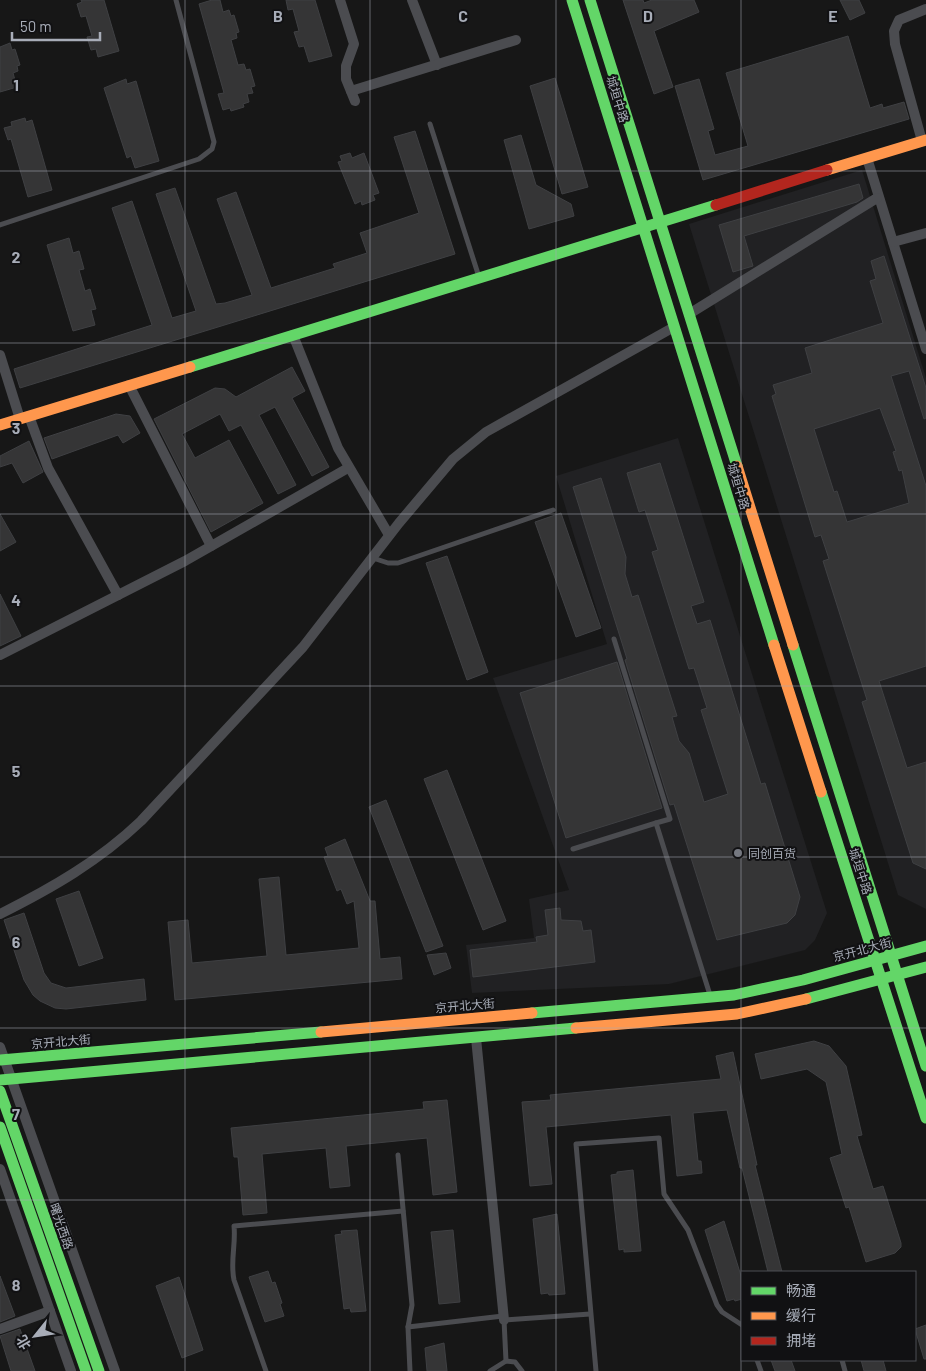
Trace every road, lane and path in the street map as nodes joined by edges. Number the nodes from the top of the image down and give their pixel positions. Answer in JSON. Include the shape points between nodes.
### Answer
{"nodes":[{"id":1,"x":176,"y":0,"type":"edge"},
{"id":2,"x":340,"y":0,"type":"edge"},
{"id":3,"x":412,"y":0,"type":"edge"},
{"id":4,"x":572,"y":0,"type":"edge"},
{"id":5,"x":590,"y":0,"type":"edge"},
{"id":6,"x":926,"y":9,"type":"edge"},
{"id":7,"x":516,"y":40,"type":"dead end"},
{"id":8,"x":437,"y":65,"type":"junction"},
{"id":9,"x":430,"y":124,"type":"dead end"},
{"id":10,"x":924,"y":141,"type":"edge"},
{"id":11,"x":867,"y":158,"type":"junction"},
{"id":12,"x":877,"y":198,"type":"dead end"},
{"id":13,"x":660,"y":222,"type":"junction"},
{"id":14,"x":0,"y":225,"type":"edge"},
{"id":15,"x":643,"y":227,"type":"junction"},
{"id":16,"x":926,"y":233,"type":"edge"},
{"id":17,"x":893,"y":242,"type":"junction"},
{"id":18,"x":480,"y":277,"type":"junction"},
{"id":19,"x":690,"y":314,"type":"junction"},
{"id":20,"x":674,"y":326,"type":"junction"},
{"id":21,"x":293,"y":335,"type":"junction"},
{"id":22,"x":926,"y":349,"type":"edge"},
{"id":23,"x":0,"y":355,"type":"edge"},
{"id":24,"x":129,"y":385,"type":"junction"},
{"id":25,"x":25,"y":417,"type":"junction"},
{"id":26,"x":0,"y":425,"type":"edge"},
{"id":27,"x":348,"y":468,"type":"junction"},
{"id":28,"x":553,"y":510,"type":"dead end"},
{"id":29,"x":389,"y":535,"type":"junction"},
{"id":30,"x":211,"y":546,"type":"junction"},
{"id":31,"x":372,"y":558,"type":"junction"},
{"id":32,"x":118,"y":595,"type":"junction"},
{"id":33,"x":614,"y":639,"type":"dead end"},
{"id":34,"x":0,"y":655,"type":"edge"},
{"id":35,"x":656,"y":824,"type":"junction"},
{"id":36,"x":572,"y":849,"type":"dead end"},
{"id":37,"x":0,"y":914,"type":"edge"},
{"id":38,"x":926,"y":946,"type":"edge"},
{"id":39,"x":891,"y":956,"type":"junction"},
{"id":40,"x":875,"y":960,"type":"junction"},
{"id":41,"x":926,"y":967,"type":"edge"},
{"id":42,"x":897,"y":974,"type":"junction"},
{"id":43,"x":881,"y":979,"type":"junction"},
{"id":44,"x":711,"y":998,"type":"junction"},
{"id":45,"x":476,"y":1038,"type":"junction"},
{"id":46,"x":0,"y":1047,"type":"edge"},
{"id":47,"x":2,"y":1060,"type":"edge"},
{"id":48,"x":926,"y":1066,"type":"edge"},
{"id":49,"x":6,"y":1079,"type":"edge"},
{"id":50,"x":0,"y":1091,"type":"edge"},
{"id":51,"x":926,"y":1118,"type":"edge"},
{"id":52,"x":0,"y":1127,"type":"edge"},
{"id":53,"x":398,"y":1155,"type":"dead end"},
{"id":54,"x":0,"y":1169,"type":"edge"},
{"id":55,"x":403,"y":1211,"type":"junction"},
{"id":56,"x":50,"y":1311,"type":"junction"},
{"id":57,"x":590,"y":1314,"type":"junction"},
{"id":58,"x":504,"y":1318,"type":"junction"},
{"id":59,"x":741,"y":1324,"type":"edge"},
{"id":60,"x":408,"y":1327,"type":"junction"},
{"id":61,"x":0,"y":1329,"type":"edge"},
{"id":62,"x":506,"y":1361,"type":"junction"},
{"id":63,"x":71,"y":1371,"type":"edge"},
{"id":64,"x":86,"y":1371,"type":"edge"},
{"id":65,"x":99,"y":1371,"type":"edge"},
{"id":66,"x":115,"y":1371,"type":"edge"},
{"id":67,"x":266,"y":1371,"type":"edge"},
{"id":68,"x":410,"y":1371,"type":"edge"},
{"id":69,"x":490,"y":1371,"type":"edge"},
{"id":70,"x":522,"y":1371,"type":"edge"},
{"id":71,"x":596,"y":1371,"type":"edge"}],
"edges":[{"from":1,"to":14,"type":"lane","via":[[214,142],[212,148],[199,159]]},
{"from":2,"to":8,"type":"street","via":[[354,44],[346,66],[346,79],[353,96]]},
{"from":3,"to":8,"type":"street"},
{"from":4,"to":15,"type":"main road","name":"城垣中路"},
{"from":5,"to":13,"type":"main road","name":"城垣中路"},
{"from":6,"to":10,"type":"street","via":[[899,20],[894,31]]},
{"from":7,"to":8,"type":"street"},
{"from":9,"to":18,"type":"lane"},
{"from":10,"to":11,"type":"main road"},
{"from":11,"to":13,"type":"main road"},
{"from":11,"to":17,"type":"street"},
{"from":12,"to":19,"type":"street"},
{"from":13,"to":15,"type":"main road"},
{"from":13,"to":19,"type":"main road","name":"城垣中路"},
{"from":15,"to":18,"type":"main road"},
{"from":15,"to":20,"type":"main road","name":"城垣中路"},
{"from":16,"to":17,"type":"street"},
{"from":17,"to":22,"type":"street"},
{"from":18,"to":21,"type":"main road"},
{"from":19,"to":39,"type":"main road","name":"城垣中路"},
{"from":20,"to":29,"type":"street","via":[[486,432],[453,459]]},
{"from":20,"to":40,"type":"main road","name":"城垣中路"},
{"from":21,"to":24,"type":"main road"},
{"from":21,"to":27,"type":"street"},
{"from":23,"to":25,"type":"street"},
{"from":24,"to":25,"type":"main road"},
{"from":24,"to":30,"type":"street"},
{"from":25,"to":26,"type":"main road"},
{"from":25,"to":32,"type":"street","via":[[48,468]]},
{"from":27,"to":29,"type":"street"},
{"from":27,"to":30,"type":"street"},
{"from":28,"to":31,"type":"lane","via":[[398,563]]},
{"from":29,"to":31,"type":"street"},
{"from":30,"to":32,"type":"street"},
{"from":31,"to":37,"type":"street","via":[[303,647],[116,846],[70,877]]},
{"from":32,"to":34,"type":"street"},
{"from":33,"to":35,"type":"lane","via":[[670,819]]},
{"from":35,"to":36,"type":"lane"},
{"from":35,"to":44,"type":"lane"},
{"from":38,"to":39,"type":"main road","name":"京开北大街"},
{"from":39,"to":40,"type":"main road","name":"京开北大街"},
{"from":39,"to":42,"type":"main road","name":"城垣中路"},
{"from":40,"to":43,"type":"main road","name":"城垣中路"},
{"from":40,"to":44,"type":"main road","name":"京开北大街","via":[[772,987]]},
{"from":41,"to":42,"type":"main road"},
{"from":42,"to":43,"type":"main road"},
{"from":42,"to":48,"type":"main road","name":"城垣中路"},
{"from":43,"to":45,"type":"main road","via":[[737,1014]]},
{"from":43,"to":51,"type":"main road","name":"城垣中路"},
{"from":44,"to":47,"type":"main road","name":"京开北大街"},
{"from":45,"to":49,"type":"main road"},
{"from":45,"to":58,"type":"street"},
{"from":46,"to":47,"type":"street"},
{"from":47,"to":49,"type":"street"},
{"from":49,"to":66,"type":"street"},
{"from":50,"to":65,"type":"main road","name":"曙光西路"},
{"from":52,"to":64,"type":"main road","name":"曙光西路"},
{"from":53,"to":55,"type":"lane"},
{"from":54,"to":56,"type":"street"},
{"from":55,"to":60,"type":"lane","via":[[412,1305]]},
{"from":55,"to":67,"type":"lane","via":[[234,1226],[236,1245],[231,1266],[234,1280]]},
{"from":56,"to":61,"type":"street"},
{"from":56,"to":63,"type":"street"},
{"from":57,"to":58,"type":"lane"},
{"from":57,"to":59,"type":"lane","via":[[576,1144],[659,1138],[664,1194],[688,1230],[717,1305]]},
{"from":57,"to":71,"type":"lane"},
{"from":58,"to":60,"type":"lane"},
{"from":58,"to":62,"type":"lane"},
{"from":60,"to":68,"type":"lane"},
{"from":62,"to":69,"type":"lane"},
{"from":62,"to":70,"type":"lane","via":[[515,1362]]}]}
